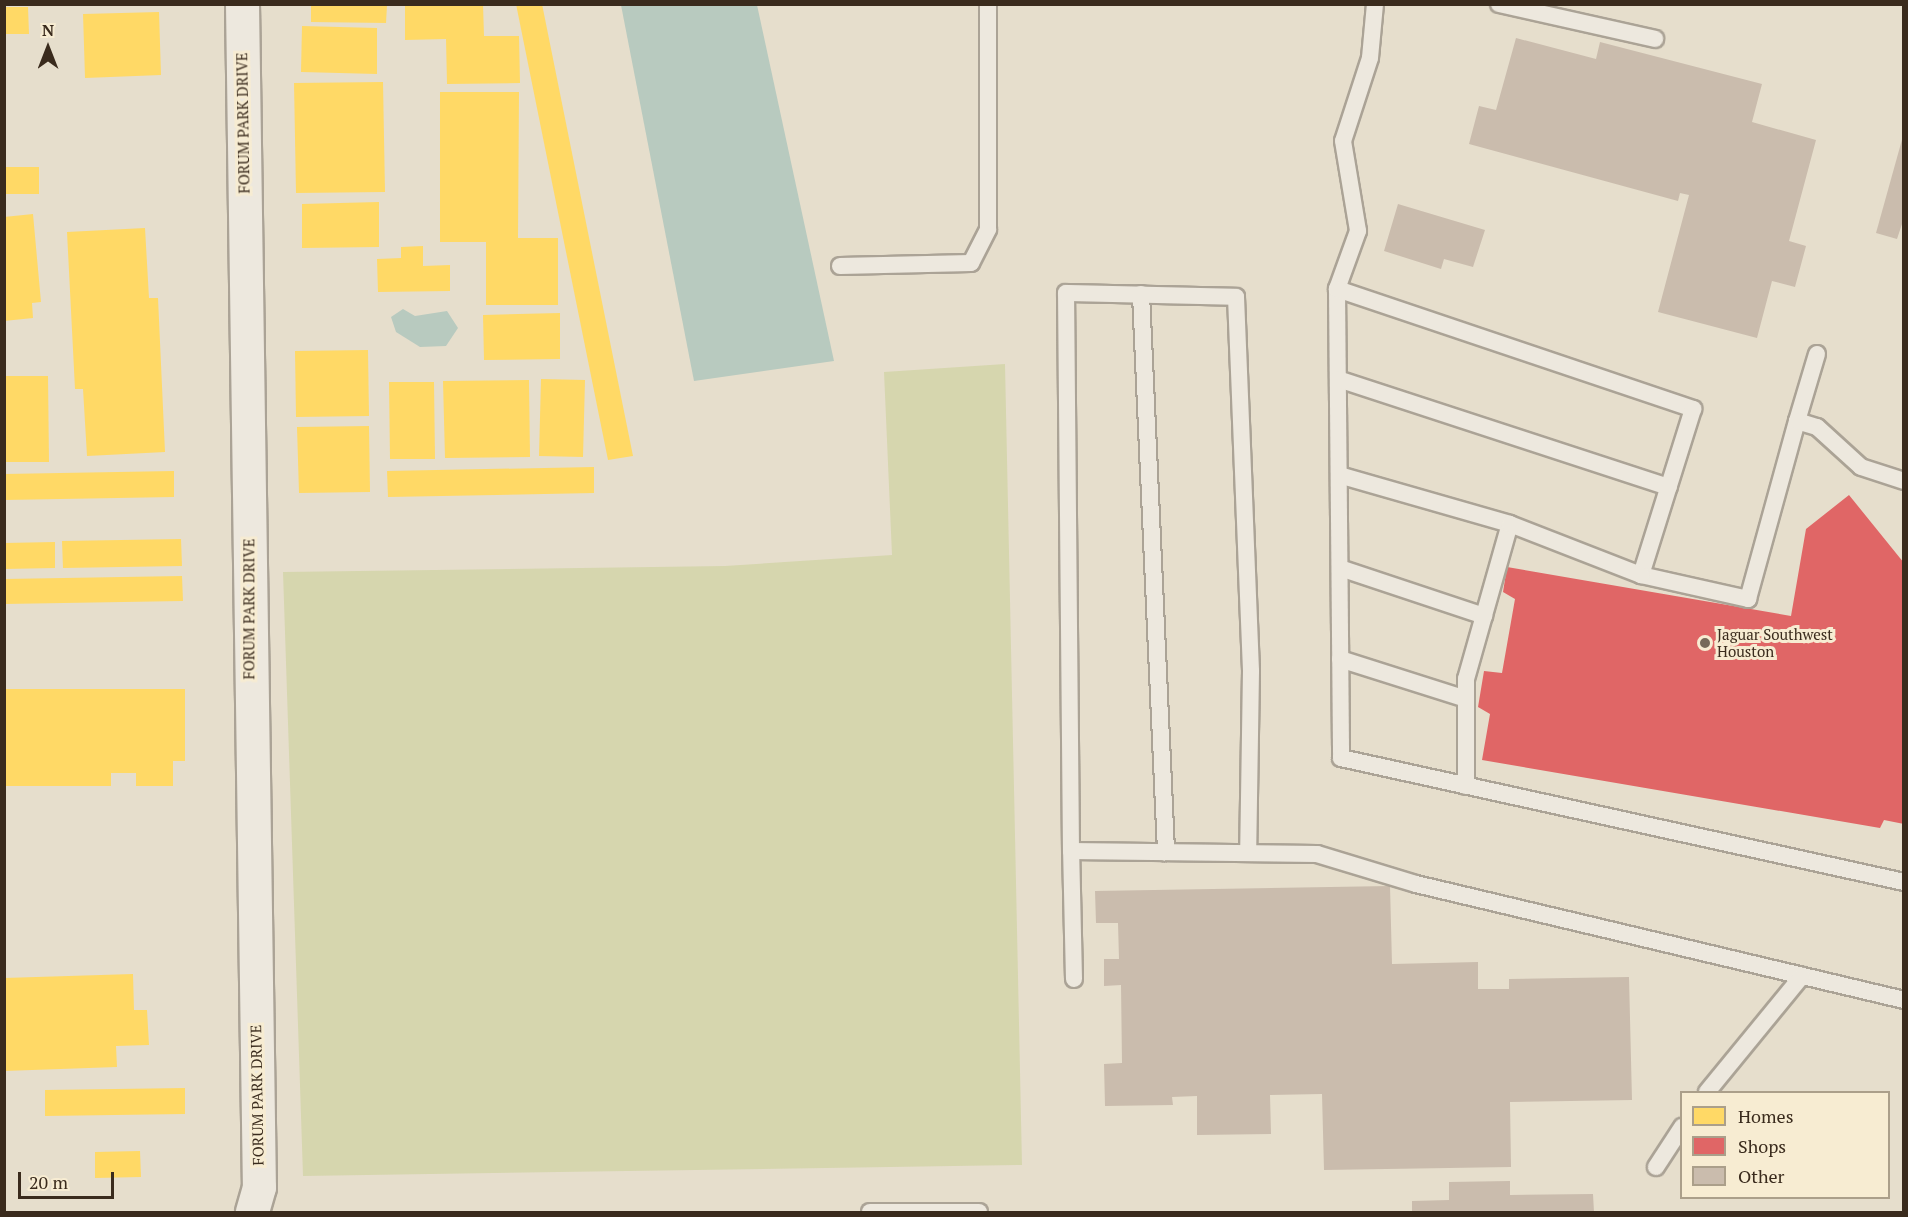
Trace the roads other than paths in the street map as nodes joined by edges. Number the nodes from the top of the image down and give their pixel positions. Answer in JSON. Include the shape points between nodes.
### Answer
{"nodes":[{"id":1,"x":242,"y":4,"type":"edge"},
{"id":2,"x":988,"y":4,"type":"edge"},
{"id":3,"x":1375,"y":4,"type":"edge"},
{"id":4,"x":1498,"y":4,"type":"edge"},
{"id":5,"x":1655,"y":39,"type":"dead end"},
{"id":6,"x":840,"y":266,"type":"dead end"},
{"id":7,"x":1337,"y":289,"type":"junction"},
{"id":8,"x":1141,"y":294,"type":"junction"},
{"id":9,"x":1817,"y":354,"type":"dead end"},
{"id":10,"x":1338,"y":379,"type":"junction"},
{"id":11,"x":1797,"y":421,"type":"junction"},
{"id":12,"x":1339,"y":475,"type":"junction"},
{"id":13,"x":1904,"y":481,"type":"edge"},
{"id":14,"x":1669,"y":487,"type":"junction"},
{"id":15,"x":1510,"y":524,"type":"junction"},
{"id":16,"x":1340,"y":568,"type":"junction"},
{"id":17,"x":1641,"y":575,"type":"junction"},
{"id":18,"x":1484,"y":616,"type":"junction"},
{"id":19,"x":1340,"y":659,"type":"junction"},
{"id":20,"x":1466,"y":699,"type":"junction"},
{"id":21,"x":1466,"y":786,"type":"junction"},
{"id":22,"x":1071,"y":850,"type":"junction"},
{"id":23,"x":1166,"y":852,"type":"junction"},
{"id":24,"x":1248,"y":853,"type":"junction"},
{"id":25,"x":1904,"y":882,"type":"edge"},
{"id":26,"x":1802,"y":976,"type":"junction"},
{"id":27,"x":1074,"y":979,"type":"dead end"},
{"id":28,"x":1904,"y":1000,"type":"edge"},
{"id":29,"x":1708,"y":1091,"type":"edge"},
{"id":30,"x":1680,"y":1130,"type":"edge"},
{"id":31,"x":1656,"y":1167,"type":"dead end"},
{"id":32,"x":252,"y":1212,"type":"edge"},
{"id":33,"x":870,"y":1212,"type":"edge"},
{"id":34,"x":979,"y":1212,"type":"edge"}],
"edges":[{"from":1,"to":32,"type":"street","name":"FORUM PARK DRIVE","via":[[259,1187]]},
{"from":2,"to":6,"type":"lane","via":[[988,229],[970,263]]},
{"from":3,"to":7,"type":"lane","via":[[1370,58],[1343,141],[1358,231]]},
{"from":4,"to":5,"type":"lane"},
{"from":7,"to":10,"type":"lane"},
{"from":7,"to":14,"type":"lane","via":[[1693,409]]},
{"from":8,"to":22,"type":"lane","via":[[1066,293]]},
{"from":8,"to":23,"type":"lane"},
{"from":8,"to":24,"type":"lane","via":[[1236,297],[1251,671]]},
{"from":9,"to":11,"type":"lane"},
{"from":10,"to":12,"type":"lane"},
{"from":10,"to":14,"type":"lane"},
{"from":11,"to":13,"type":"lane","via":[[1817,428],[1861,467]]},
{"from":11,"to":17,"type":"lane","via":[[1748,599]]},
{"from":12,"to":15,"type":"lane"},
{"from":12,"to":16,"type":"lane"},
{"from":14,"to":17,"type":"lane"},
{"from":15,"to":17,"type":"lane"},
{"from":15,"to":18,"type":"lane"},
{"from":16,"to":18,"type":"lane"},
{"from":16,"to":19,"type":"lane"},
{"from":18,"to":20,"type":"lane"},
{"from":19,"to":20,"type":"lane"},
{"from":19,"to":21,"type":"lane","via":[[1341,758]]},
{"from":20,"to":21,"type":"lane"},
{"from":21,"to":25,"type":"lane"},
{"from":22,"to":23,"type":"lane"},
{"from":22,"to":27,"type":"lane"},
{"from":23,"to":24,"type":"lane"},
{"from":24,"to":26,"type":"lane","via":[[1317,854],[1416,884]]},
{"from":26,"to":28,"type":"lane"},
{"from":26,"to":29,"type":"lane"},
{"from":30,"to":31,"type":"lane"},
{"from":33,"to":34,"type":"lane"}]}
